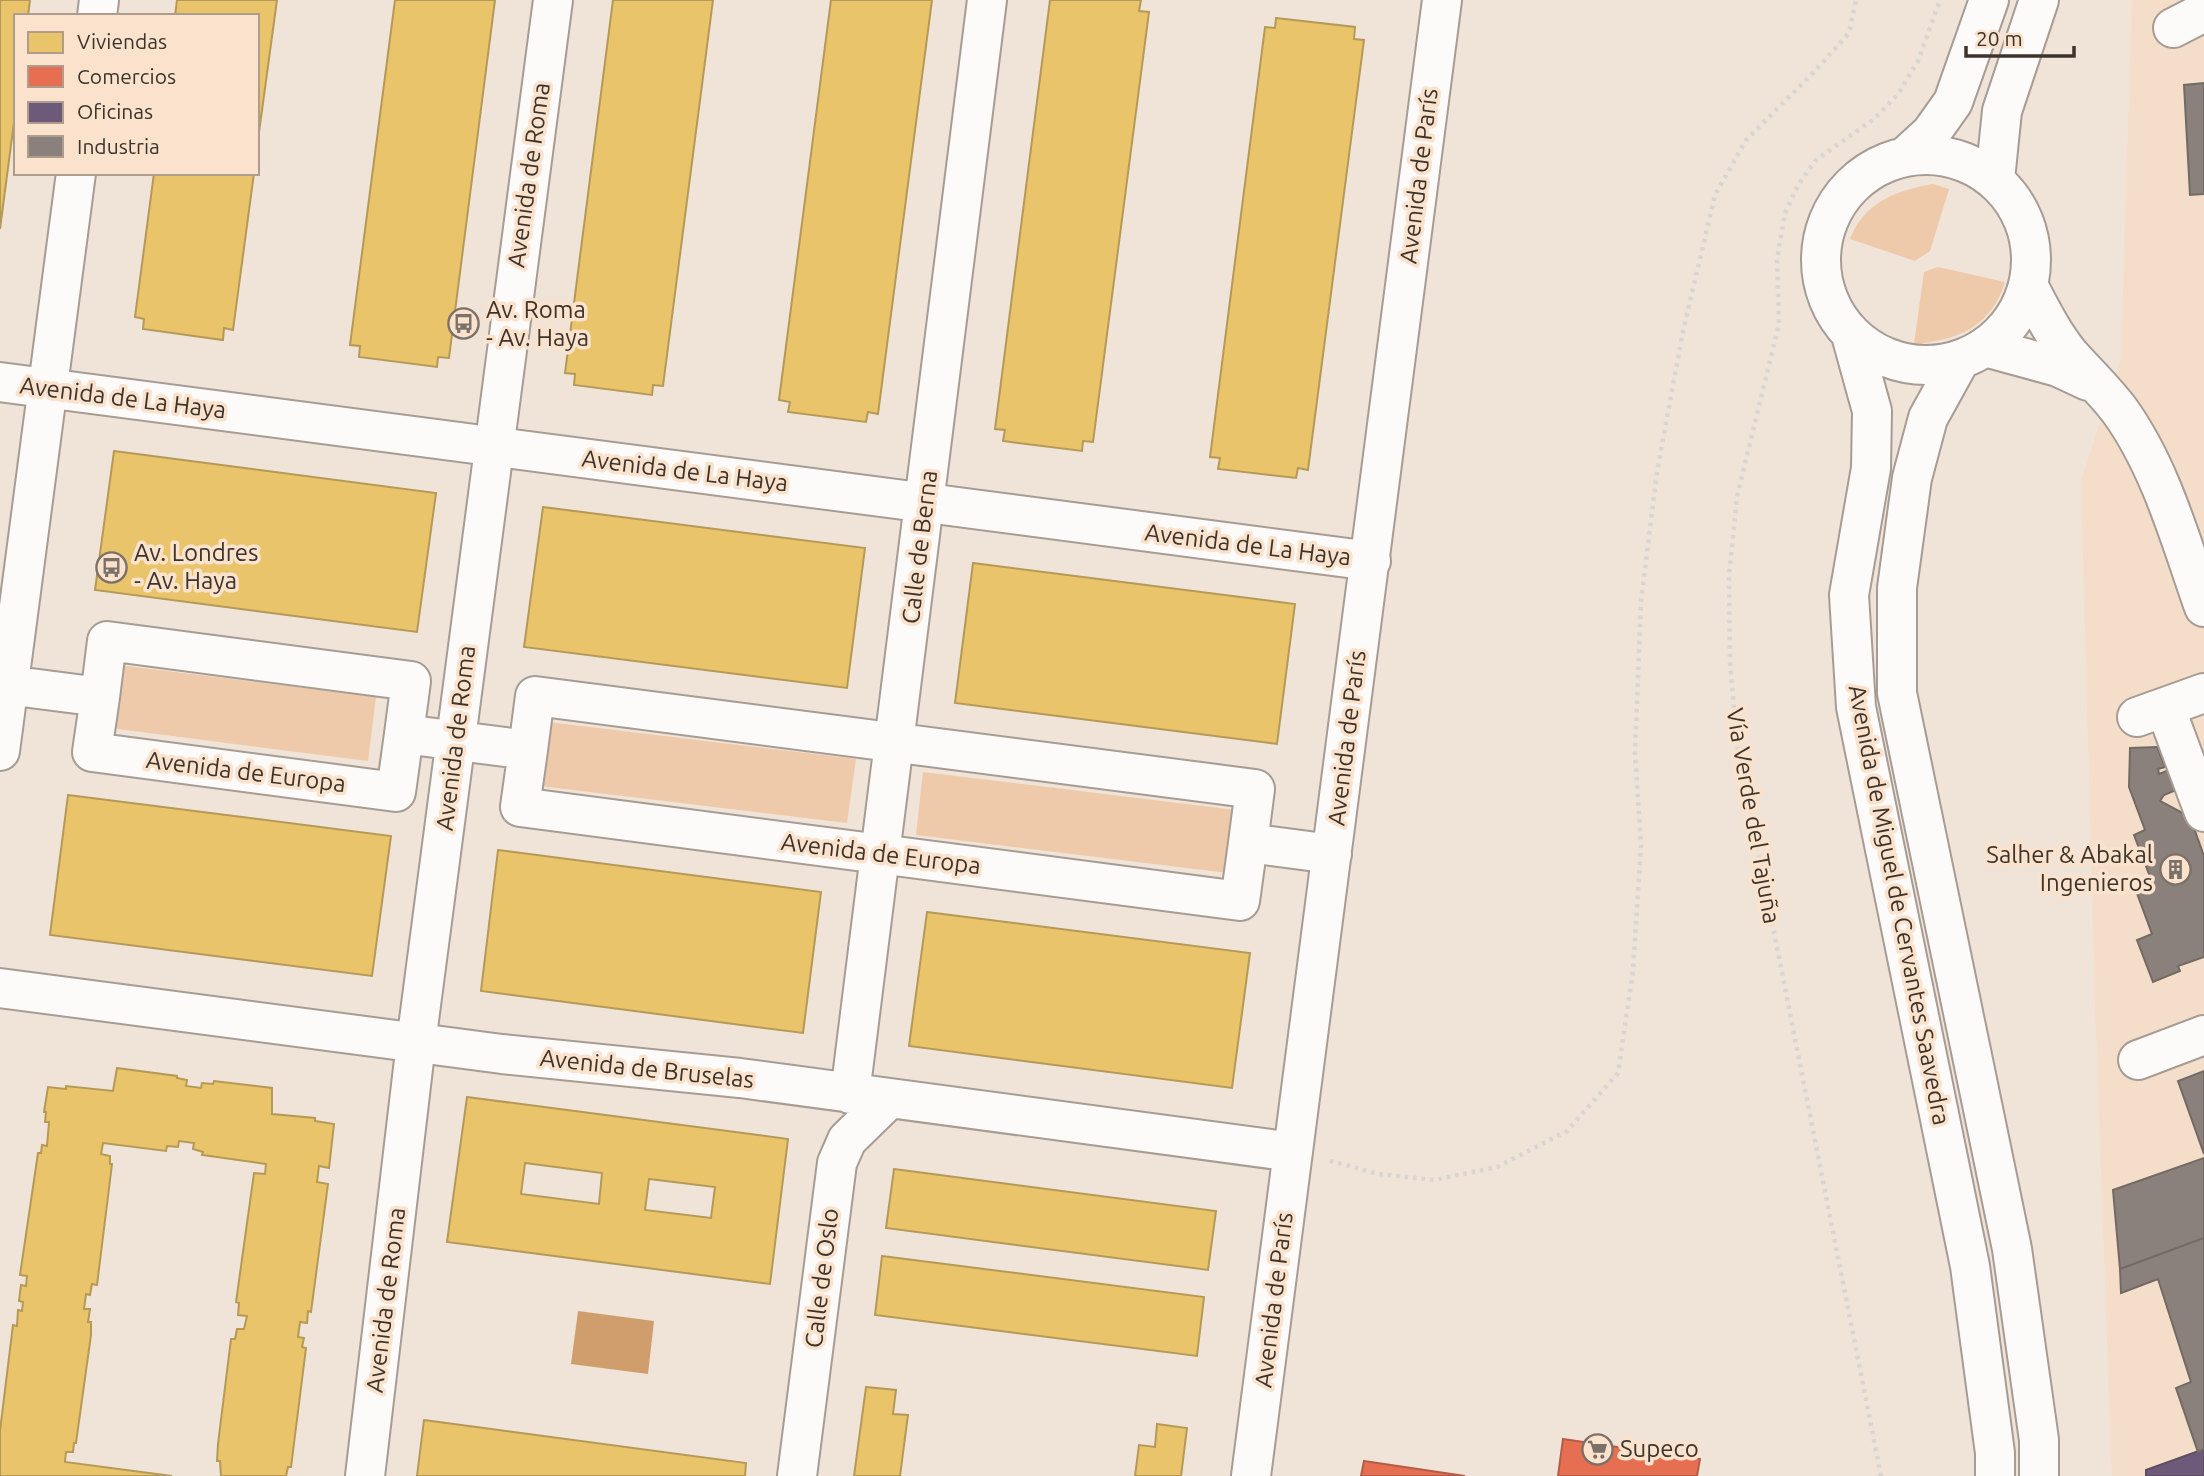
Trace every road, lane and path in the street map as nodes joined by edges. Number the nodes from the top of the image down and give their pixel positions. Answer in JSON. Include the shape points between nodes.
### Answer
{"nodes":[{"id":1,"x":553,"y":0,"type":"edge"},
{"id":2,"x":987,"y":0,"type":"edge"},
{"id":3,"x":1442,"y":0,"type":"edge"},
{"id":4,"x":1856,"y":0,"type":"edge"},
{"id":5,"x":1940,"y":0,"type":"edge"},
{"id":6,"x":1989,"y":0,"type":"edge"},
{"id":7,"x":2039,"y":0,"type":"edge"},
{"id":8,"x":1907,"y":155,"type":"junction"},
{"id":9,"x":76,"y":175,"type":"edge"},
{"id":10,"x":1995,"y":179,"type":"junction"},
{"id":11,"x":2029,"y":286,"type":"junction"},
{"id":12,"x":1851,"y":335,"type":"junction"},
{"id":13,"x":1972,"y":354,"type":"junction"},
{"id":14,"x":0,"y":382,"type":"edge"},
{"id":15,"x":2100,"y":387,"type":"junction"},
{"id":16,"x":48,"y":388,"type":"junction"},
{"id":17,"x":493,"y":446,"type":"junction"},
{"id":18,"x":926,"y":502,"type":"junction"},
{"id":19,"x":1371,"y":561,"type":"junction"},
{"id":20,"x":2204,"y":607,"type":"edge"},
{"id":21,"x":4,"y":685,"type":"edge"},
{"id":22,"x":2204,"y":693,"type":"edge"},
{"id":23,"x":100,"y":697,"type":"junction"},
{"id":24,"x":404,"y":734,"type":"junction"},
{"id":25,"x":455,"y":740,"type":"junction"},
{"id":26,"x":895,"y":742,"type":"junction"},
{"id":27,"x":528,"y":750,"type":"junction"},
{"id":28,"x":0,"y":751,"type":"edge"},
{"id":29,"x":2204,"y":812,"type":"edge"},
{"id":30,"x":1248,"y":842,"type":"junction"},
{"id":31,"x":1332,"y":853,"type":"junction"},
{"id":32,"x":881,"y":854,"type":"junction"},
{"id":33,"x":0,"y":988,"type":"edge"},
{"id":34,"x":2204,"y":1035,"type":"edge"},
{"id":35,"x":416,"y":1043,"type":"junction"},
{"id":36,"x":2138,"y":1060,"type":"dead end"},
{"id":37,"x":850,"y":1094,"type":"junction"},
{"id":38,"x":889,"y":1099,"type":"junction"},
{"id":39,"x":1293,"y":1152,"type":"junction"},
{"id":40,"x":365,"y":1476,"type":"edge"},
{"id":41,"x":797,"y":1476,"type":"edge"},
{"id":42,"x":1251,"y":1476,"type":"edge"},
{"id":43,"x":1881,"y":1476,"type":"edge"},
{"id":44,"x":1995,"y":1476,"type":"edge"},
{"id":45,"x":2039,"y":1476,"type":"edge"}],
"edges":[{"from":1,"to":17,"type":"street","name":"Avenida de Roma"},
{"from":2,"to":18,"type":"street","name":"Calle de Berna"},
{"from":3,"to":19,"type":"street","name":"Avenida de París"},
{"from":4,"to":39,"type":"path","via":[[1849,33],[1746,141],[1715,195],[1683,331],[1657,472],[1641,601],[1636,753],[1641,845],[1633,971],[1618,1073],[1567,1131],[1497,1167],[1434,1180],[1379,1174]]},
{"from":5,"to":43,"type":"path","name":"Vía Verde del Tajuña","via":[[1918,61],[1898,94],[1874,119],[1816,160],[1785,213],[1777,259],[1779,324],[1737,497],[1729,576],[1737,744]]},
{"from":6,"to":8,"type":"street","via":[[1953,102],[1931,133]]},
{"from":7,"to":10,"type":"street","via":[[2002,111]]},
{"from":8,"to":10,"type":"street","via":[[1958,159]]},
{"from":8,"to":12,"type":"street","via":[[1859,178],[1840,197],[1826,223],[1820,268],[1831,307]]},
{"from":9,"to":16,"type":"street"},
{"from":10,"to":11,"type":"street","via":[[2018,206],[2031,243]]},
{"from":11,"to":13,"type":"street","via":[[2010,324]]},
{"from":11,"to":15,"type":"street","via":[[2053,331]]},
{"from":12,"to":13,"type":"street","via":[[1884,357],[1921,365]]},
{"from":12,"to":44,"type":"street","name":"Avenida de Miguel de Cervantes Saavedra","via":[[1872,411],[1871,468],[1849,595],[1856,707],[1970,1266]]},
{"from":13,"to":15,"type":"street","via":[[2058,367]]},
{"from":13,"to":45,"type":"street","name":"Avenida de Miguel de Cervantes Saavedra","via":[[1928,418],[1912,478],[1897,589],[1897,693],[2012,1250],[2039,1440]]},
{"from":14,"to":16,"type":"street","name":"Avenida de La Haya"},
{"from":15,"to":20,"type":"street","via":[[2144,452]]},
{"from":16,"to":17,"type":"street","name":"Avenida de La Haya"},
{"from":16,"to":21,"type":"street"},
{"from":17,"to":18,"type":"street","name":"Avenida de La Haya"},
{"from":17,"to":25,"type":"street","name":"Avenida de Roma"},
{"from":18,"to":19,"type":"street","name":"Avenida de La Haya"},
{"from":18,"to":26,"type":"street","name":"Calle de Berna"},
{"from":19,"to":31,"type":"street","name":"Avenida de París"},
{"from":21,"to":23,"type":"street"},
{"from":21,"to":28,"type":"street"},
{"from":22,"to":29,"type":"street","via":[[2151,712]]},
{"from":23,"to":24,"type":"street","name":"Avenida de Europa","via":[[107,641],[411,681]]},
{"from":23,"to":24,"type":"street","name":"Avenida de Europa","via":[[92,752],[396,792]]},
{"from":24,"to":25,"type":"street"},
{"from":25,"to":27,"type":"street"},
{"from":25,"to":35,"type":"street","name":"Avenida de Roma"},
{"from":26,"to":27,"type":"street","name":"Avenida de Europa","via":[[535,696]]},
{"from":26,"to":30,"type":"street","name":"Avenida de Europa","via":[[1255,789]]},
{"from":26,"to":32,"type":"street","name":"Calle de Berna"},
{"from":27,"to":32,"type":"street","name":"Avenida de Europa","via":[[520,807]]},
{"from":30,"to":31,"type":"street"},
{"from":30,"to":32,"type":"street","name":"Avenida de Europa","via":[[1240,901]]},
{"from":31,"to":39,"type":"street","name":"Avenida de París"},
{"from":32,"to":37,"type":"street","name":"Calle de Berna"},
{"from":33,"to":35,"type":"street","name":"Avenida de Bruselas"},
{"from":34,"to":36,"type":"street"},
{"from":35,"to":37,"type":"street","name":"Avenida de Bruselas","via":[[740,1077]]},
{"from":35,"to":40,"type":"street","name":"Avenida de Roma"},
{"from":37,"to":38,"type":"street","name":"Avenida de Bruselas"},
{"from":38,"to":39,"type":"street","name":"Avenida de Bruselas"},
{"from":38,"to":41,"type":"street","name":"Calle de Oslo","via":[[847,1140],[836,1163]]},
{"from":39,"to":42,"type":"street","name":"Avenida de París"}]}
